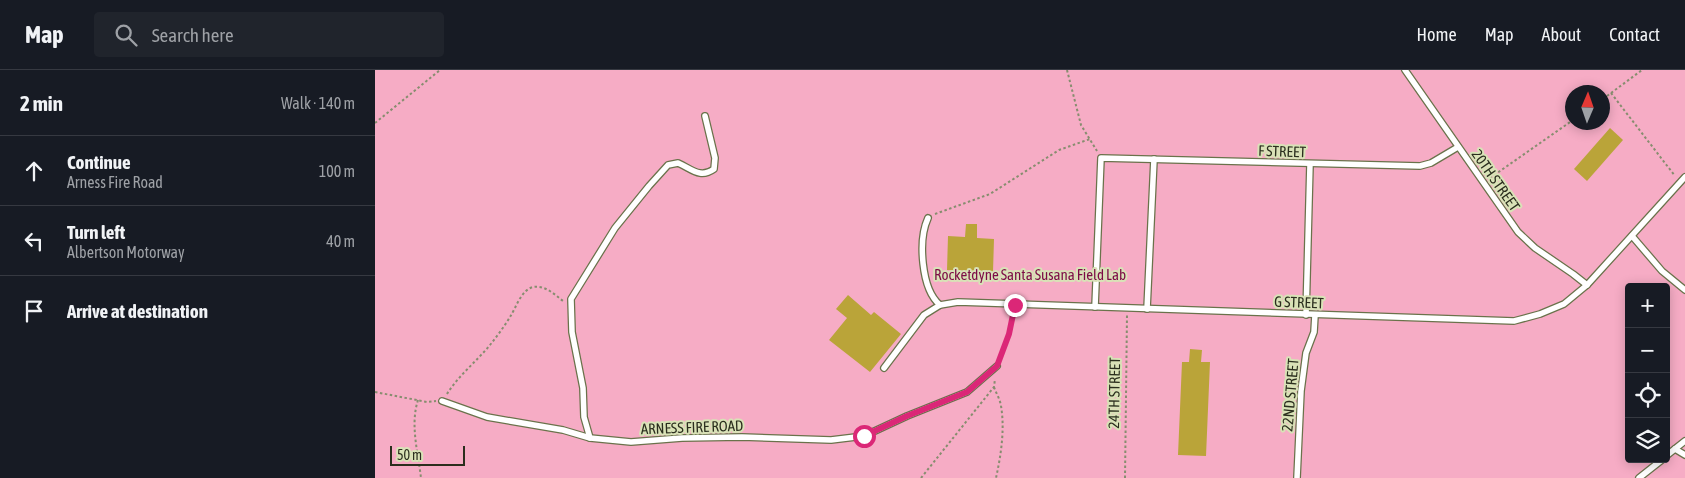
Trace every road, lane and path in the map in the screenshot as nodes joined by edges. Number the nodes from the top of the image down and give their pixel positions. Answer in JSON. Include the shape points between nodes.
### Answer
{"nodes":[{"id":1,"x":441,"y":70,"type":"edge"},
{"id":2,"x":1067,"y":70,"type":"edge"},
{"id":3,"x":1405,"y":70,"type":"edge"},
{"id":4,"x":1642,"y":70,"type":"edge"},
{"id":5,"x":1611,"y":93,"type":"joint"},
{"id":6,"x":705,"y":116,"type":"dead end"},
{"id":7,"x":375,"y":123,"type":"edge"},
{"id":8,"x":1565,"y":126,"type":"edge"},
{"id":9,"x":1090,"y":139,"type":"junction"},
{"id":10,"x":1458,"y":147,"type":"junction"},
{"id":11,"x":1101,"y":158,"type":"junction"},
{"id":12,"x":1154,"y":159,"type":"junction"},
{"id":13,"x":1310,"y":164,"type":"junction"},
{"id":14,"x":1685,"y":177,"type":"edge"},
{"id":15,"x":1484,"y":182,"type":"junction"},
{"id":16,"x":1680,"y":182,"type":"junction"},
{"id":17,"x":928,"y":218,"type":"joint"},
{"id":18,"x":1632,"y":236,"type":"junction"},
{"id":19,"x":1587,"y":285,"type":"junction"},
{"id":20,"x":1685,"y":290,"type":"edge"},
{"id":21,"x":1015,"y":305,"type":"junction"},
{"id":22,"x":940,"y":306,"type":"junction"},
{"id":23,"x":1095,"y":307,"type":"junction"},
{"id":24,"x":571,"y":308,"type":"junction"},
{"id":25,"x":1127,"y":308,"type":"junction"},
{"id":26,"x":1147,"y":308,"type":"junction"},
{"id":27,"x":1306,"y":315,"type":"junction"},
{"id":28,"x":1315,"y":315,"type":"junction"},
{"id":29,"x":997,"y":366,"type":"junction"},
{"id":30,"x":884,"y":368,"type":"dead end"},
{"id":31,"x":994,"y":387,"type":"junction"},
{"id":32,"x":375,"y":392,"type":"edge"},
{"id":33,"x":418,"y":400,"type":"junction"},
{"id":34,"x":442,"y":401,"type":"junction"},
{"id":35,"x":590,"y":438,"type":"junction"},
{"id":36,"x":1685,"y":441,"type":"edge"},
{"id":37,"x":1675,"y":449,"type":"junction"},
{"id":38,"x":1670,"y":453,"type":"edge"},
{"id":39,"x":1685,"y":455,"type":"edge"},
{"id":40,"x":1658,"y":463,"type":"edge"},
{"id":41,"x":421,"y":478,"type":"edge"},
{"id":42,"x":921,"y":478,"type":"edge"},
{"id":43,"x":996,"y":478,"type":"edge"},
{"id":44,"x":1125,"y":478,"type":"edge"},
{"id":45,"x":1297,"y":478,"type":"edge"},
{"id":46,"x":1639,"y":478,"type":"edge"}],
"edges":[{"from":1,"to":7,"type":"path"},
{"from":2,"to":9,"type":"path","via":[[1081,125]]},
{"from":3,"to":10,"type":"lane","name":"20TH STREET"},
{"from":4,"to":5,"type":"path"},
{"from":5,"to":16,"type":"path"},
{"from":6,"to":24,"type":"lane","via":[[715,158],[713,169],[707,174],[698,174],[678,163],[667,166],[615,228],[571,298]]},
{"from":8,"to":15,"type":"path"},
{"from":9,"to":11,"type":"path"},
{"from":9,"to":17,"type":"path","via":[[1059,150],[990,194]]},
{"from":10,"to":13,"type":"lane","name":"F STREET","via":[[1420,166]]},
{"from":10,"to":15,"type":"lane","name":"20TH STREET"},
{"from":11,"to":12,"type":"lane","name":"F STREET"},
{"from":11,"to":23,"type":"lane"},
{"from":12,"to":13,"type":"lane","name":"F STREET"},
{"from":12,"to":26,"type":"lane"},
{"from":13,"to":27,"type":"lane"},
{"from":14,"to":16,"type":"lane","name":"G STREET"},
{"from":15,"to":19,"type":"lane","name":"20TH STREET","via":[[1517,232]]},
{"from":16,"to":18,"type":"lane","name":"G STREET"},
{"from":17,"to":22,"type":"lane","via":[[923,228],[923,266],[933,299]]},
{"from":18,"to":19,"type":"lane","name":"G STREET"},
{"from":18,"to":20,"type":"lane","via":[[1662,271]]},
{"from":19,"to":28,"type":"lane","name":"G STREET","via":[[1564,304],[1514,320]]},
{"from":21,"to":22,"type":"lane","name":"G STREET","via":[[958,302]]},
{"from":21,"to":23,"type":"lane","name":"G STREET"},
{"from":21,"to":29,"type":"path"},
{"from":22,"to":30,"type":"lane","name":"G STREET","via":[[924,315]]},
{"from":23,"to":25,"type":"lane","name":"G STREET"},
{"from":24,"to":34,"type":"path","via":[[541,287],[528,289],[491,344]]},
{"from":24,"to":35,"type":"lane","via":[[571,332]]},
{"from":25,"to":26,"type":"lane","name":"G STREET"},
{"from":25,"to":44,"type":"path","name":"24TH STREET"},
{"from":26,"to":27,"type":"lane","name":"G STREET"},
{"from":27,"to":28,"type":"lane","name":"G STREET"},
{"from":28,"to":45,"type":"lane","name":"22ND STREET","via":[[1301,390]]},
{"from":29,"to":31,"type":"path"},
{"from":29,"to":35,"type":"lane","name":"ARNESS FIRE ROAD","via":[[967,392],[864,436],[831,440],[682,438],[631,442]]},
{"from":31,"to":42,"type":"path"},
{"from":31,"to":43,"type":"path","via":[[1001,406],[1002,428]]},
{"from":32,"to":33,"type":"path"},
{"from":33,"to":34,"type":"path"},
{"from":33,"to":41,"type":"path","via":[[414,428]]},
{"from":34,"to":35,"type":"lane","name":"ARNESS FIRE ROAD","via":[[487,417]]},
{"from":36,"to":37,"type":"lane"},
{"from":37,"to":38,"type":"lane"},
{"from":37,"to":39,"type":"lane"},
{"from":40,"to":46,"type":"lane"}]}
